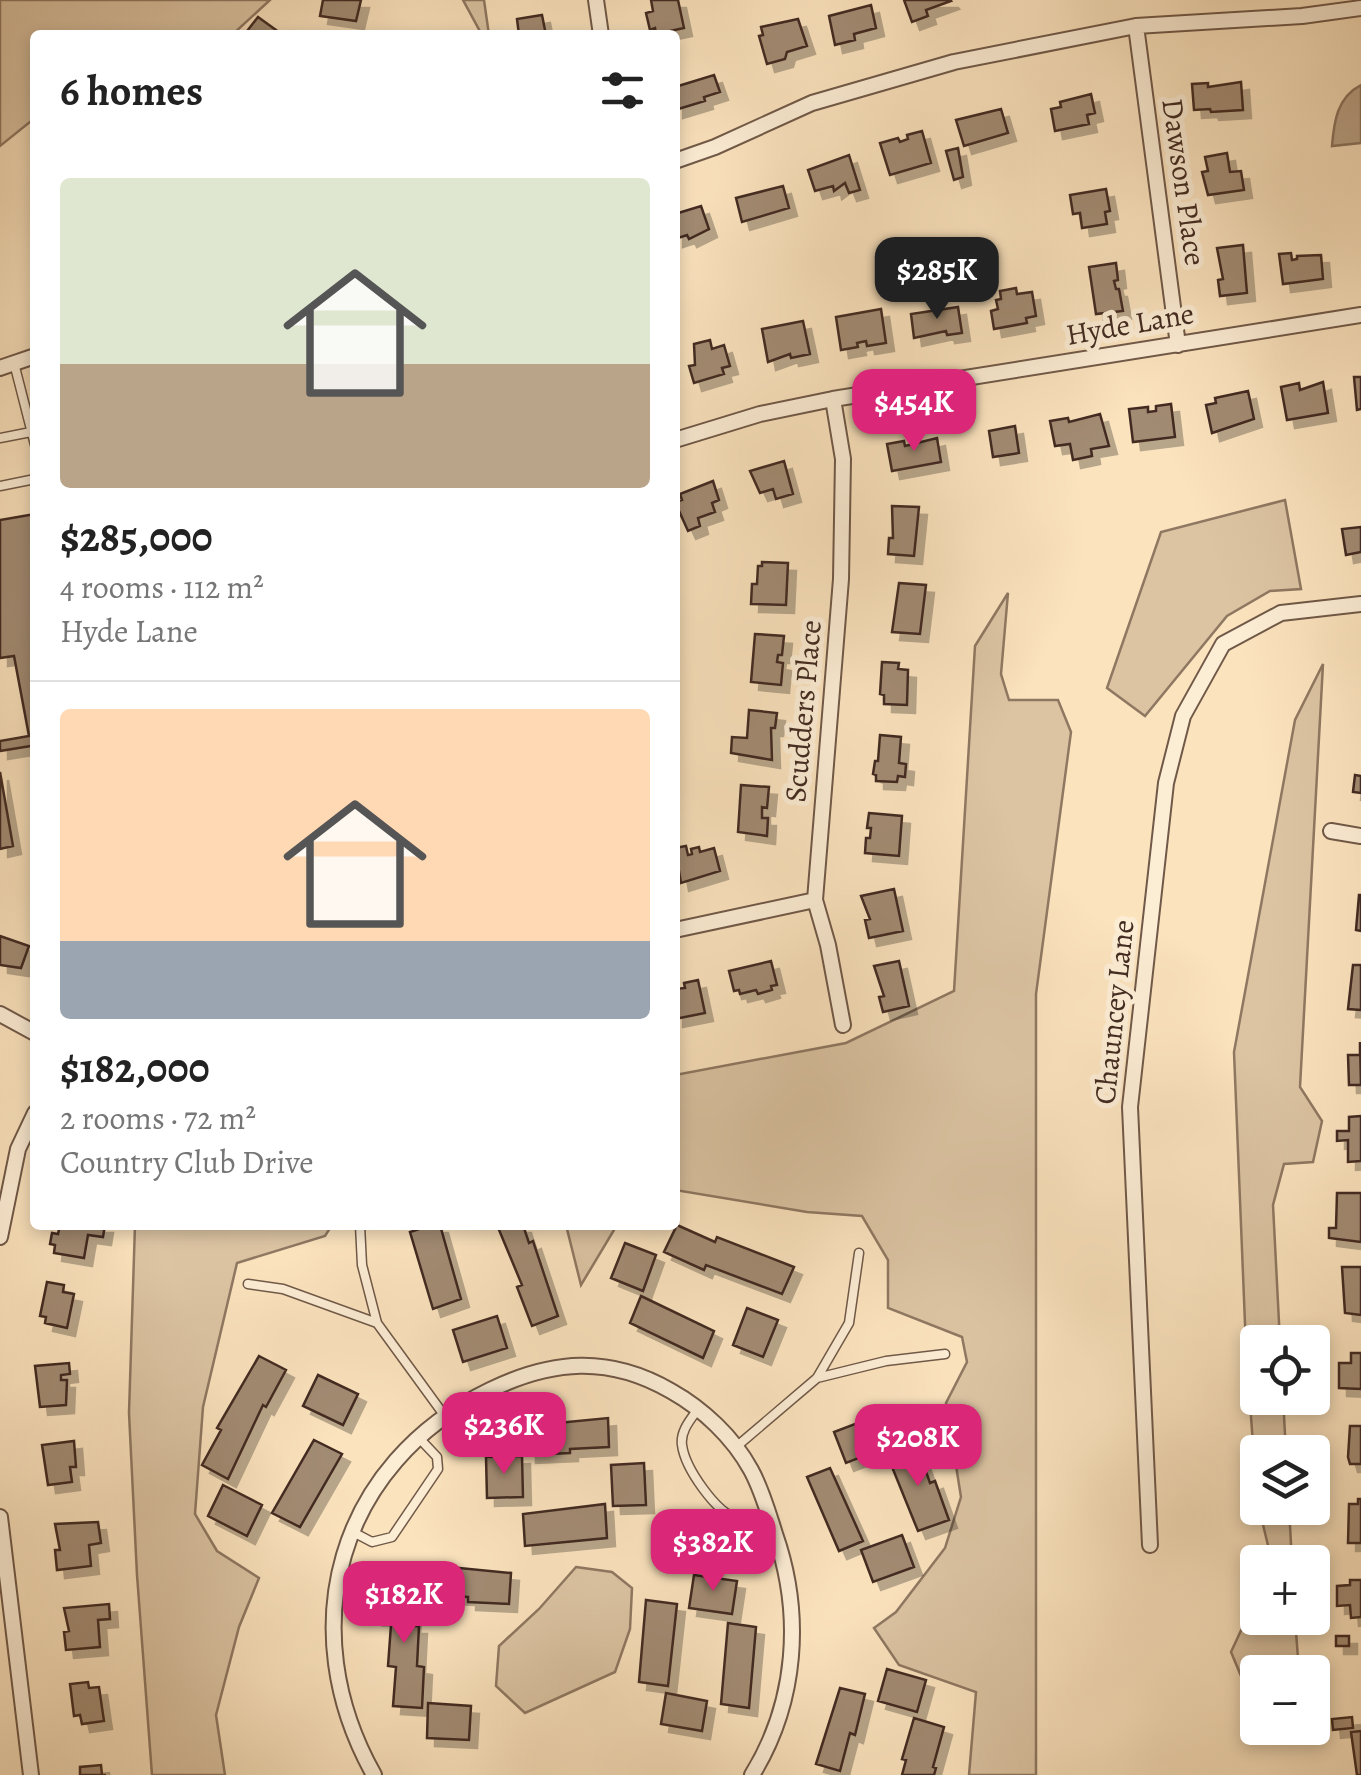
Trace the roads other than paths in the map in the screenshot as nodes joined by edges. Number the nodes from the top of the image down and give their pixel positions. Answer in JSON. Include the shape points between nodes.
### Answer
{"nodes":[{"id":1,"x":596,"y":0,"type":"edge"},
{"id":2,"x":1361,"y":8,"type":"edge"},
{"id":3,"x":1136,"y":26,"type":"junction"},
{"id":4,"x":600,"y":30,"type":"edge"},
{"id":5,"x":680,"y":158,"type":"edge"},
{"id":6,"x":1361,"y":315,"type":"edge"},
{"id":7,"x":1178,"y":344,"type":"junction"},
{"id":8,"x":7,"y":366,"type":"edge"},
{"id":9,"x":833,"y":399,"type":"junction"},
{"id":10,"x":30,"y":429,"type":"edge"},
{"id":11,"x":30,"y":432,"type":"edge"},
{"id":12,"x":0,"y":438,"type":"edge"},
{"id":13,"x":680,"y":438,"type":"edge"},
{"id":14,"x":30,"y":480,"type":"edge"},
{"id":15,"x":0,"y":486,"type":"edge"},
{"id":16,"x":1361,"y":604,"type":"edge"},
{"id":17,"x":1331,"y":830,"type":"dead end"},
{"id":18,"x":1361,"y":836,"type":"edge"},
{"id":19,"x":816,"y":900,"type":"junction"},
{"id":20,"x":680,"y":929,"type":"edge"},
{"id":21,"x":0,"y":1014,"type":"edge"},
{"id":22,"x":843,"y":1025,"type":"dead end"},
{"id":23,"x":30,"y":1030,"type":"edge"},
{"id":24,"x":30,"y":1124,"type":"edge"},
{"id":25,"x":360,"y":1230,"type":"edge"},
{"id":26,"x":0,"y":1236,"type":"edge"},
{"id":27,"x":859,"y":1254,"type":"dead end"},
{"id":28,"x":248,"y":1284,"type":"dead end"},
{"id":29,"x":377,"y":1323,"type":"junction"},
{"id":30,"x":945,"y":1354,"type":"dead end"},
{"id":31,"x":818,"y":1378,"type":"junction"},
{"id":32,"x":698,"y":1409,"type":"junction"},
{"id":33,"x":444,"y":1415,"type":"junction"},
{"id":34,"x":419,"y":1438,"type":"junction"},
{"id":35,"x":736,"y":1448,"type":"junction"},
{"id":36,"x":0,"y":1517,"type":"edge"},
{"id":37,"x":770,"y":1518,"type":"junction"},
{"id":38,"x":353,"y":1532,"type":"junction"},
{"id":39,"x":1150,"y":1544,"type":"dead end"},
{"id":40,"x":31,"y":1775,"type":"edge"},
{"id":41,"x":374,"y":1775,"type":"edge"},
{"id":42,"x":752,"y":1775,"type":"edge"}],
"edges":[{"from":1,"to":4,"type":"street"},
{"from":2,"to":3,"type":"street"},
{"from":3,"to":5,"type":"street","via":[[954,62],[812,103]]},
{"from":3,"to":7,"type":"street","name":"Dawson Place"},
{"from":6,"to":7,"type":"street","name":"Hyde Lane"},
{"from":7,"to":9,"type":"street","name":"Hyde Lane"},
{"from":8,"to":10,"type":"lane"},
{"from":9,"to":13,"type":"street","name":"Hyde Lane"},
{"from":9,"to":19,"type":"street","name":"Scudders Place","via":[[843,459],[841,579]]},
{"from":11,"to":12,"type":"lane"},
{"from":14,"to":15,"type":"lane"},
{"from":16,"to":39,"type":"street","name":"Chauncey Lane","via":[[1280,613],[1223,644],[1183,716],[1166,783],[1130,1107]]},
{"from":17,"to":18,"type":"street"},
{"from":19,"to":20,"type":"street"},
{"from":19,"to":22,"type":"street","name":"Scudders Place"},
{"from":21,"to":23,"type":"street"},
{"from":24,"to":26,"type":"street"},
{"from":25,"to":29,"type":"lane"},
{"from":27,"to":31,"type":"lane","via":[[849,1323]]},
{"from":28,"to":29,"type":"lane","via":[[283,1288]]},
{"from":29,"to":33,"type":"lane"},
{"from":30,"to":31,"type":"lane"},
{"from":31,"to":35,"type":"lane"},
{"from":32,"to":33,"type":"street","via":[[660,1384],[571,1364],[519,1377]]},
{"from":32,"to":35,"type":"street"},
{"from":32,"to":37,"type":"lane","via":[[682,1444],[694,1476],[723,1512],[741,1520]]},
{"from":33,"to":34,"type":"street"},
{"from":34,"to":38,"type":"street","via":[[381,1476]]},
{"from":34,"to":38,"type":"lane","via":[[437,1456],[438,1469],[392,1537],[372,1542]]},
{"from":35,"to":37,"type":"street"},
{"from":36,"to":40,"type":"street"},
{"from":37,"to":42,"type":"street","via":[[789,1584],[792,1656],[781,1709]]},
{"from":38,"to":41,"type":"street","via":[[336,1594],[334,1656],[344,1711]]}]}
